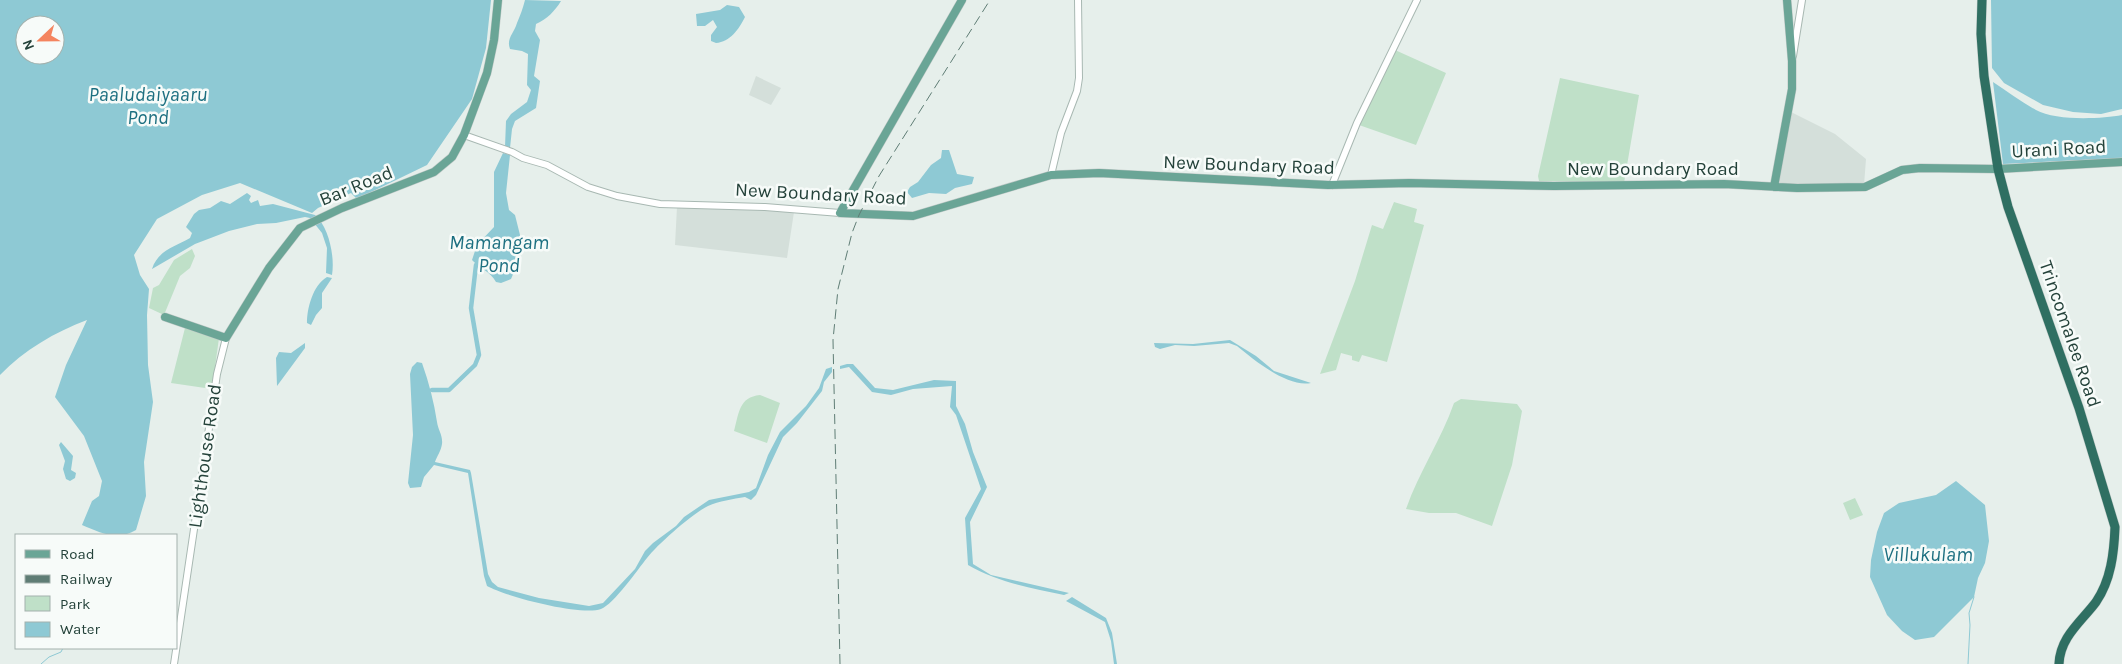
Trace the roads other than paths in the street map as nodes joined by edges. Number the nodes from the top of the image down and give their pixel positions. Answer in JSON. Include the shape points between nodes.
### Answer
{"nodes":[{"id":1,"x":498,"y":0,"type":"edge"},
{"id":2,"x":962,"y":0,"type":"edge"},
{"id":3,"x":1078,"y":0,"type":"edge"},
{"id":4,"x":1417,"y":0,"type":"edge"},
{"id":5,"x":1787,"y":0,"type":"edge"},
{"id":6,"x":1802,"y":0,"type":"edge"},
{"id":7,"x":1982,"y":0,"type":"edge"},
{"id":8,"x":1792,"y":61,"type":"junction"},
{"id":9,"x":464,"y":135,"type":"junction"},
{"id":10,"x":2122,"y":162,"type":"edge"},
{"id":11,"x":1998,"y":169,"type":"junction"},
{"id":12,"x":1051,"y":175,"type":"junction"},
{"id":13,"x":1332,"y":185,"type":"junction"},
{"id":14,"x":1774,"y":187,"type":"junction"},
{"id":15,"x":840,"y":213,"type":"junction"},
{"id":16,"x":165,"y":317,"type":"dead end"},
{"id":17,"x":226,"y":338,"type":"junction"},
{"id":18,"x":178,"y":637,"type":"edge"},
{"id":19,"x":176,"y":649,"type":"edge"},
{"id":20,"x":174,"y":664,"type":"edge"},
{"id":21,"x":2058,"y":664,"type":"edge"}],
"edges":[{"from":1,"to":9,"type":"main road","name":"Bar Road","via":[[487,73]]},
{"from":2,"to":15,"type":"main road"},
{"from":3,"to":12,"type":"street","via":[[1079,78]]},
{"from":4,"to":13,"type":"street","via":[[1357,124]]},
{"from":5,"to":8,"type":"main road"},
{"from":6,"to":8,"type":"street"},
{"from":7,"to":11,"type":"highway","name":"Trincomalee Road","via":[[1984,76]]},
{"from":8,"to":14,"type":"main road","via":[[1792,89]]},
{"from":9,"to":15,"type":"street","name":"New Boundary Road","via":[[546,165],[588,187],[617,196],[660,204]]},
{"from":9,"to":17,"type":"main road","name":"Bar Road","via":[[452,157],[434,172],[300,228],[269,268]]},
{"from":10,"to":11,"type":"main road","name":"Urani Road"},
{"from":11,"to":14,"type":"main road","name":"New Boundary Road","via":[[1902,170],[1865,187]]},
{"from":11,"to":21,"type":"highway","name":"Trincomalee Road","via":[[2076,399],[2115,527],[2115,545],[2106,581],[2097,601],[2063,644]]},
{"from":12,"to":13,"type":"main road","name":"New Boundary Road","via":[[1100,173]]},
{"from":12,"to":15,"type":"main road","name":"New Boundary Road","via":[[912,216]]},
{"from":13,"to":14,"type":"main road","name":"New Boundary Road","via":[[1409,182]]},
{"from":16,"to":17,"type":"main road"},
{"from":17,"to":18,"type":"street","name":"Lighthouse Road","via":[[217,374]]},
{"from":19,"to":20,"type":"street","name":"Lighthouse Road"}]}
